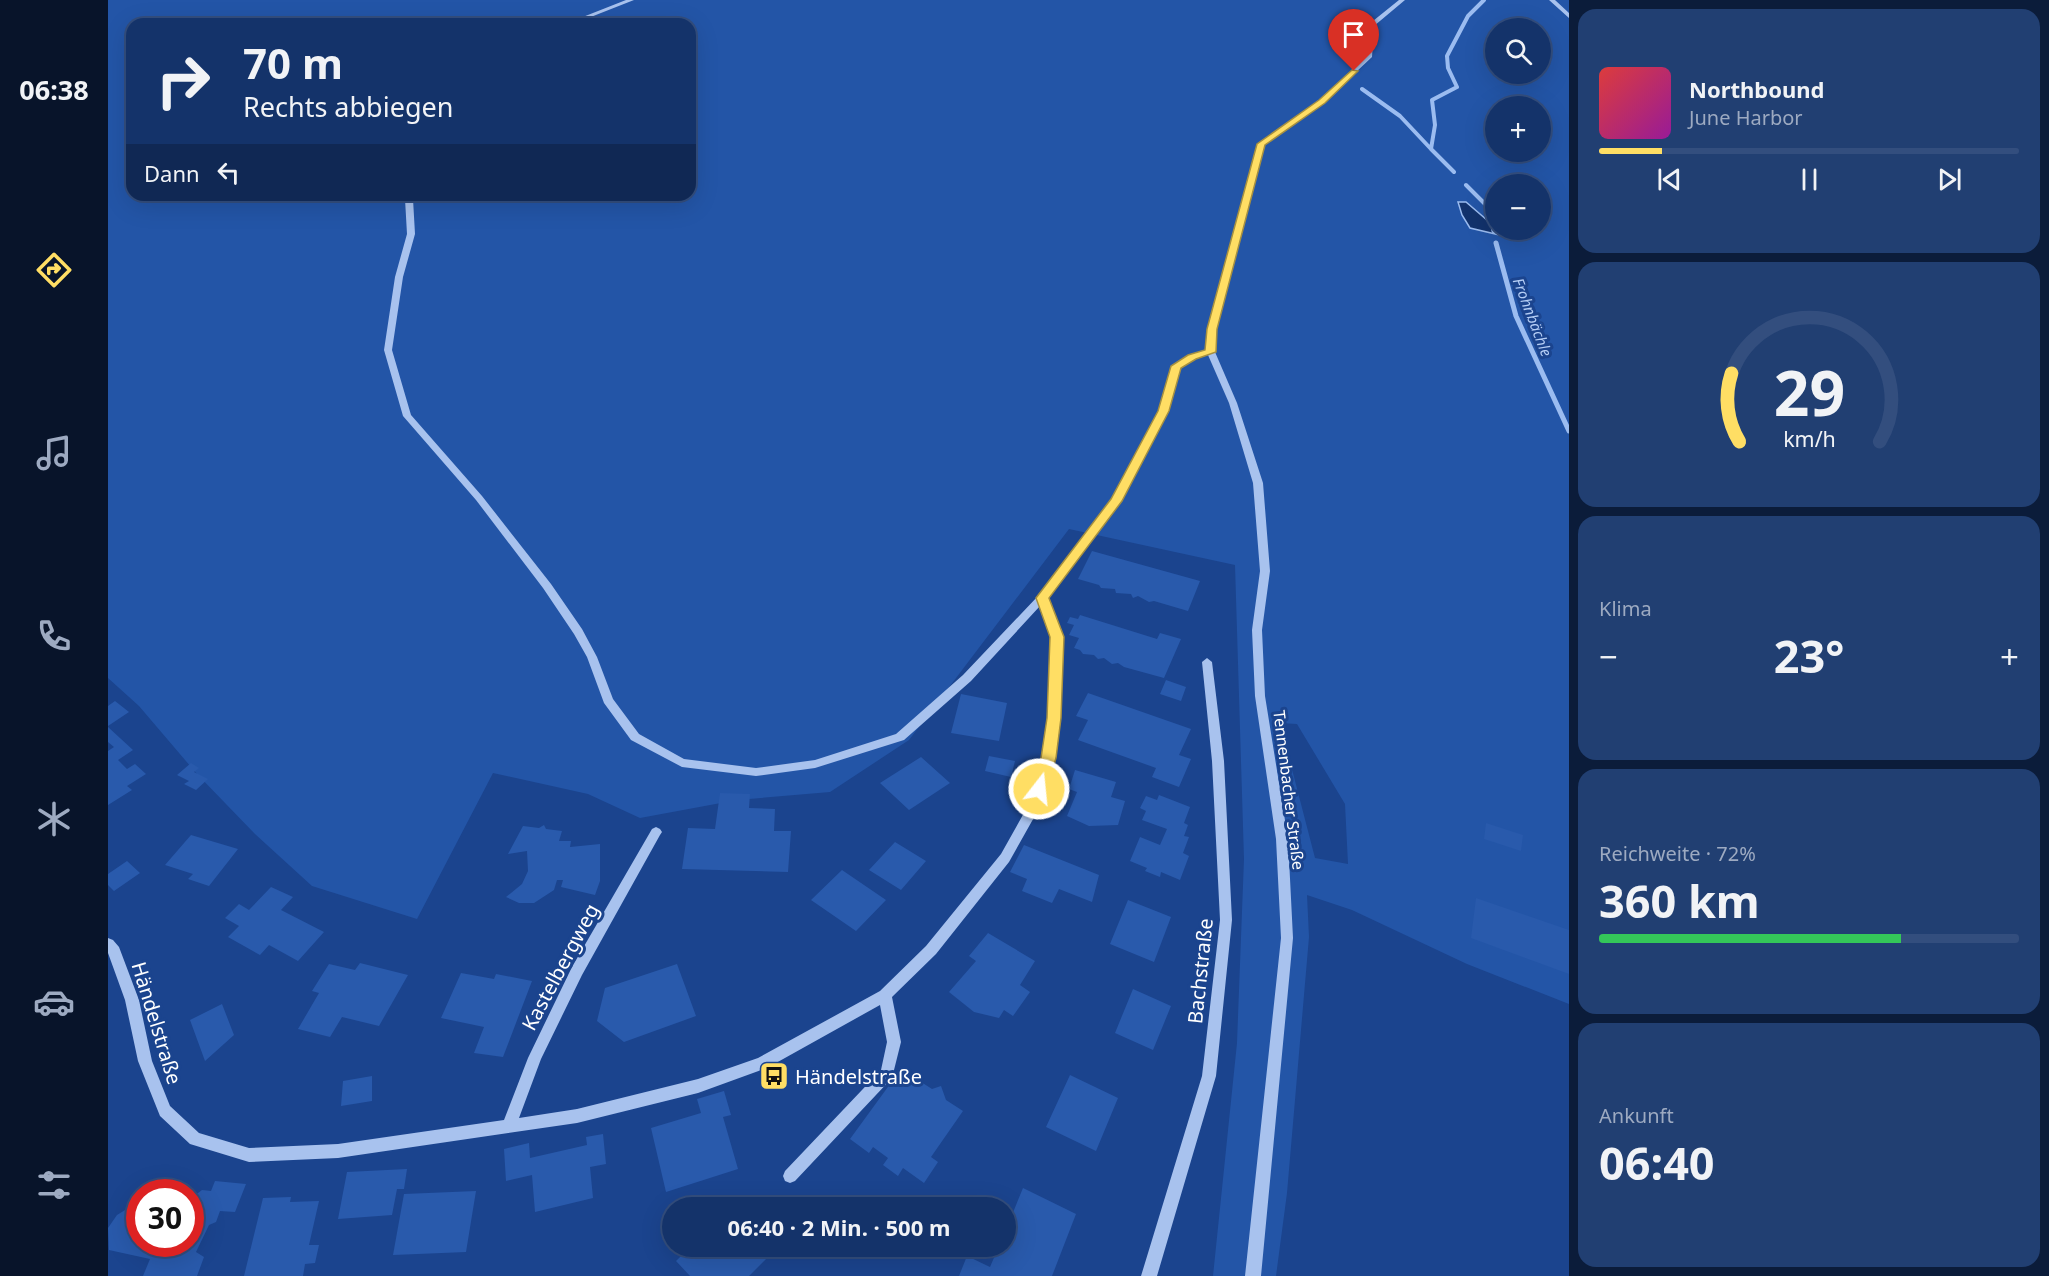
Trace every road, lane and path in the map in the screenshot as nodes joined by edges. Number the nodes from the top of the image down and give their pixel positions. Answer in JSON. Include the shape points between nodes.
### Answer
{"nodes":[{"id":1,"x":631,"y":0,"type":"edge"},
{"id":2,"x":1402,"y":0,"type":"edge"},
{"id":3,"x":1552,"y":0,"type":"edge"},
{"id":4,"x":1569,"y":16,"type":"edge"},
{"id":5,"x":584,"y":18,"type":"edge"},
{"id":6,"x":407,"y":201,"type":"edge"},
{"id":7,"x":1211,"y":352,"type":"junction"},
{"id":8,"x":1042,"y":598,"type":"junction"},
{"id":9,"x":1207,"y":662,"type":"dead end"},
{"id":10,"x":656,"y":832,"type":"dead end"},
{"id":11,"x":108,"y":944,"type":"edge"},
{"id":12,"x":885,"y":995,"type":"junction"},
{"id":13,"x":510,"y":1126,"type":"junction"},
{"id":14,"x":790,"y":1176,"type":"dead end"},
{"id":15,"x":1149,"y":1276,"type":"edge"},
{"id":16,"x":1254,"y":1276,"type":"edge"}],
"edges":[{"from":1,"to":5,"type":"street"},
{"from":2,"to":7,"type":"street","via":[[1371,25],[1370,56],[1322,101],[1261,144],[1212,329]]},
{"from":3,"to":4,"type":"street"},
{"from":6,"to":8,"type":"street","via":[[411,234],[399,277],[388,350],[407,416],[479,498],[547,586],[592,657],[608,700],[635,737],[682,763],[756,772],[815,764],[871,747],[900,737],[967,678]]},
{"from":7,"to":8,"type":"street","via":[[1176,366],[1164,411],[1116,501]]},
{"from":7,"to":16,"type":"street","name":"Tennenbacher Straße","via":[[1233,403],[1258,483],[1265,571],[1257,630],[1260,696],[1282,838],[1287,938]]},
{"from":8,"to":12,"type":"street","name":"Händelstraße","via":[[1057,637],[1048,758],[1035,805],[1005,858],[931,950]]},
{"from":9,"to":15,"type":"street","name":"Bachstraße","via":[[1218,761],[1226,920],[1209,1076]]},
{"from":10,"to":13,"type":"street","name":"Kastelbergweg","via":[[577,971],[535,1058]]},
{"from":11,"to":13,"type":"street","name":"Händelstraße","via":[[132,1000],[145,1061],[165,1111],[195,1139],[249,1155],[338,1151]]},
{"from":12,"to":13,"type":"street","name":"Händelstraße","via":[[762,1063],[698,1086],[577,1116]]},
{"from":12,"to":14,"type":"street","via":[[894,1042],[887,1073]]}]}
